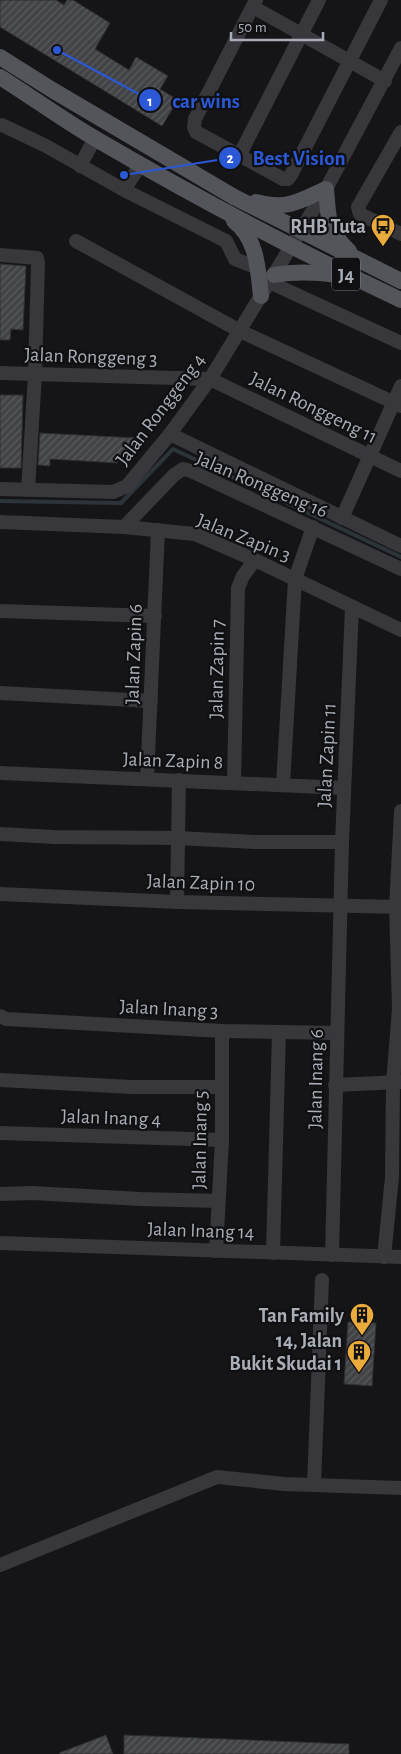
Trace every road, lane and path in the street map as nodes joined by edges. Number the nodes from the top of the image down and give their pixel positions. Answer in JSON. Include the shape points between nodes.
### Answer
{"nodes":[{"id":1,"x":319,"y":0,"type":"edge"},
{"id":2,"x":381,"y":0,"type":"edge"},
{"id":3,"x":254,"y":4,"type":"edge"},
{"id":4,"x":301,"y":34,"type":"junction"},
{"id":5,"x":401,"y":48,"type":"edge"},
{"id":6,"x":0,"y":57,"type":"edge"},
{"id":7,"x":349,"y":60,"type":"junction"},
{"id":8,"x":0,"y":77,"type":"edge"},
{"id":9,"x":385,"y":81,"type":"junction"},
{"id":10,"x":2,"y":125,"type":"dead end"},
{"id":11,"x":401,"y":132,"type":"edge"},
{"id":12,"x":95,"y":138,"type":"junction"},
{"id":13,"x":239,"y":156,"type":"junction"},
{"id":14,"x":141,"y":164,"type":"junction"},
{"id":15,"x":80,"y":166,"type":"junction"},
{"id":16,"x":326,"y":189,"type":"junction"},
{"id":17,"x":124,"y":190,"type":"junction"},
{"id":18,"x":234,"y":196,"type":"junction"},
{"id":19,"x":206,"y":201,"type":"junction"},
{"id":20,"x":301,"y":231,"type":"junction"},
{"id":21,"x":401,"y":234,"type":"edge"},
{"id":22,"x":76,"y":241,"type":"dead end"},
{"id":23,"x":292,"y":246,"type":"junction"},
{"id":24,"x":0,"y":255,"type":"edge"},
{"id":25,"x":357,"y":260,"type":"junction"},
{"id":26,"x":258,"y":268,"type":"junction"},
{"id":27,"x":355,"y":278,"type":"junction"},
{"id":28,"x":401,"y":281,"type":"edge"},
{"id":29,"x":268,"y":284,"type":"junction"},
{"id":30,"x":401,"y":300,"type":"edge"},
{"id":31,"x":240,"y":331,"type":"junction"},
{"id":32,"x":401,"y":343,"type":"edge"},
{"id":33,"x":0,"y":374,"type":"edge"},
{"id":34,"x":35,"y":374,"type":"junction"},
{"id":35,"x":210,"y":379,"type":"junction"},
{"id":36,"x":401,"y":386,"type":"edge"},
{"id":37,"x":397,"y":404,"type":"edge"},
{"id":38,"x":170,"y":434,"type":"junction"},
{"id":39,"x":370,"y":456,"type":"junction"},
{"id":40,"x":401,"y":471,"type":"edge"},
{"id":41,"x":0,"y":489,"type":"edge"},
{"id":42,"x":28,"y":490,"type":"junction"},
{"id":43,"x":342,"y":518,"type":"junction"},
{"id":44,"x":0,"y":522,"type":"edge"},
{"id":45,"x":124,"y":527,"type":"junction"},
{"id":46,"x":313,"y":527,"type":"junction"},
{"id":47,"x":158,"y":530,"type":"junction"},
{"id":48,"x":401,"y":546,"type":"edge"},
{"id":49,"x":255,"y":560,"type":"junction"},
{"id":50,"x":401,"y":568,"type":"edge"},
{"id":51,"x":295,"y":580,"type":"junction"},
{"id":52,"x":352,"y":607,"type":"junction"},
{"id":53,"x":0,"y":611,"type":"edge"},
{"id":54,"x":155,"y":616,"type":"junction"},
{"id":55,"x":401,"y":630,"type":"edge"},
{"id":56,"x":0,"y":693,"type":"edge"},
{"id":57,"x":151,"y":701,"type":"junction"},
{"id":58,"x":0,"y":773,"type":"edge"},
{"id":59,"x":147,"y":779,"type":"junction"},
{"id":60,"x":178,"y":780,"type":"junction"},
{"id":61,"x":234,"y":783,"type":"junction"},
{"id":62,"x":282,"y":785,"type":"junction"},
{"id":63,"x":344,"y":788,"type":"junction"},
{"id":64,"x":401,"y":811,"type":"edge"},
{"id":65,"x":0,"y":834,"type":"edge"},
{"id":66,"x":178,"y":838,"type":"junction"},
{"id":67,"x":342,"y":842,"type":"junction"},
{"id":68,"x":0,"y":894,"type":"edge"},
{"id":69,"x":177,"y":902,"type":"junction"},
{"id":70,"x":341,"y":905,"type":"junction"},
{"id":71,"x":399,"y":907,"type":"edge"},
{"id":72,"x":0,"y":1016,"type":"edge"},
{"id":73,"x":222,"y":1031,"type":"junction"},
{"id":74,"x":279,"y":1032,"type":"junction"},
{"id":75,"x":336,"y":1033,"type":"junction"},
{"id":76,"x":0,"y":1080,"type":"edge"},
{"id":77,"x":397,"y":1083,"type":"edge"},
{"id":78,"x":335,"y":1085,"type":"junction"},
{"id":79,"x":221,"y":1087,"type":"junction"},
{"id":80,"x":0,"y":1133,"type":"edge"},
{"id":81,"x":222,"y":1140,"type":"junction"},
{"id":82,"x":0,"y":1194,"type":"edge"},
{"id":83,"x":218,"y":1201,"type":"junction"},
{"id":84,"x":0,"y":1242,"type":"edge"},
{"id":85,"x":216,"y":1250,"type":"junction"},
{"id":86,"x":272,"y":1253,"type":"junction"},
{"id":87,"x":332,"y":1255,"type":"junction"},
{"id":88,"x":384,"y":1257,"type":"junction"},
{"id":89,"x":401,"y":1258,"type":"edge"},
{"id":90,"x":322,"y":1280,"type":"dead end"},
{"id":91,"x":314,"y":1485,"type":"junction"},
{"id":92,"x":401,"y":1488,"type":"edge"},
{"id":93,"x":0,"y":1565,"type":"edge"}],
"edges":[{"from":1,"to":4,"type":"street"},
{"from":2,"to":7,"type":"street"},
{"from":3,"to":4,"type":"street"},
{"from":3,"to":13,"type":"street","via":[[195,119],[194,127],[196,132]]},
{"from":4,"to":7,"type":"street"},
{"from":4,"to":13,"type":"street"},
{"from":5,"to":9,"type":"street","name":"Jalan Ronggeng 4"},
{"from":6,"to":18,"type":"main road","number":"J4"},
{"from":7,"to":9,"type":"street"},
{"from":7,"to":13,"type":"street","via":[[288,179]]},
{"from":8,"to":12,"type":"main road","number":"J4"},
{"from":9,"to":16,"type":"street","name":"Jalan Ronggeng 4"},
{"from":10,"to":15,"type":"street"},
{"from":11,"to":21,"type":"street","via":[[358,207],[360,214]]},
{"from":12,"to":14,"type":"main road","number":"J4"},
{"from":12,"to":15,"type":"street"},
{"from":14,"to":17,"type":"street"},
{"from":14,"to":19,"type":"main road","number":"J4"},
{"from":15,"to":17,"type":"street"},
{"from":16,"to":18,"type":"main road","via":[[285,206]]},
{"from":16,"to":20,"type":"street","name":"Jalan Ronggeng 4"},
{"from":16,"to":25,"type":"main road","via":[[328,218],[335,238]]},
{"from":17,"to":26,"type":"street","via":[[226,241],[235,258]]},
{"from":18,"to":20,"type":"main road","number":"J4"},
{"from":19,"to":23,"type":"main road","number":"J4"},
{"from":19,"to":26,"type":"main road","via":[[243,227]]},
{"from":20,"to":23,"type":"street","name":"Jalan Ronggeng 4"},
{"from":20,"to":25,"type":"main road","number":"J4"},
{"from":22,"to":31,"type":"street"},
{"from":23,"to":27,"type":"main road","number":"J4"},
{"from":23,"to":29,"type":"street","name":"Jalan Ronggeng 4"},
{"from":24,"to":34,"type":"street","via":[[37,258]]},
{"from":25,"to":28,"type":"main road","number":"J4"},
{"from":26,"to":29,"type":"main road"},
{"from":27,"to":29,"type":"main road","via":[[301,272]]},
{"from":27,"to":30,"type":"main road","number":"J4"},
{"from":29,"to":31,"type":"street","name":"Jalan Ronggeng 4"},
{"from":29,"to":32,"type":"street"},
{"from":31,"to":35,"type":"street","name":"Jalan Ronggeng 4"},
{"from":31,"to":37,"type":"street"},
{"from":33,"to":34,"type":"street","name":"Jalan Ronggeng 3"},
{"from":34,"to":35,"type":"street","name":"Jalan Ronggeng 3"},
{"from":34,"to":42,"type":"street"},
{"from":35,"to":38,"type":"street","name":"Jalan Ronggeng 4"},
{"from":35,"to":39,"type":"street","name":"Jalan Ronggeng 11"},
{"from":36,"to":37,"type":"street"},
{"from":37,"to":39,"type":"street"},
{"from":38,"to":42,"type":"street","name":"Jalan Ronggeng 4","via":[[127,486],[113,492]]},
{"from":38,"to":43,"type":"street","name":"Jalan Ronggeng 16"},
{"from":39,"to":40,"type":"street","name":"Jalan Ronggeng 11"},
{"from":39,"to":43,"type":"street"},
{"from":41,"to":42,"type":"street","name":"Jalan Ronggeng 4"},
{"from":43,"to":48,"type":"street","name":"Jalan Ronggeng 16"},
{"from":44,"to":45,"type":"street","name":"Jalan Zapin 3"},
{"from":45,"to":46,"type":"street","name":"Jalan Ronggeng 16","via":[[182,469]]},
{"from":45,"to":47,"type":"street","name":"Jalan Zapin 3"},
{"from":46,"to":50,"type":"street","name":"Jalan Ronggeng 16"},
{"from":46,"to":51,"type":"street"},
{"from":47,"to":49,"type":"street","name":"Jalan Zapin 3","via":[[195,534]]},
{"from":47,"to":54,"type":"street","name":"Jalan Zapin 6"},
{"from":49,"to":51,"type":"street","name":"Jalan Zapin 3"},
{"from":49,"to":61,"type":"street","name":"Jalan Zapin 7","via":[[238,588]]},
{"from":51,"to":52,"type":"street","name":"Jalan Zapin 3"},
{"from":51,"to":62,"type":"street"},
{"from":52,"to":55,"type":"street","name":"Jalan Zapin 3"},
{"from":52,"to":63,"type":"street","name":"Jalan Zapin 11"},
{"from":53,"to":54,"type":"street"},
{"from":54,"to":57,"type":"street","name":"Jalan Zapin 6"},
{"from":56,"to":57,"type":"street"},
{"from":57,"to":59,"type":"street","name":"Jalan Zapin 6"},
{"from":58,"to":59,"type":"street","name":"Jalan Zapin 8"},
{"from":59,"to":60,"type":"street","name":"Jalan Zapin 8"},
{"from":60,"to":61,"type":"street","name":"Jalan Zapin 8"},
{"from":60,"to":66,"type":"street"},
{"from":61,"to":62,"type":"street","name":"Jalan Zapin 8"},
{"from":62,"to":63,"type":"street","name":"Jalan Zapin 8"},
{"from":63,"to":67,"type":"street","name":"Jalan Zapin 11"},
{"from":64,"to":71,"type":"street"},
{"from":65,"to":66,"type":"street"},
{"from":66,"to":67,"type":"street"},
{"from":66,"to":69,"type":"street"},
{"from":67,"to":70,"type":"street","name":"Jalan Zapin 11"},
{"from":68,"to":69,"type":"street","name":"Jalan Zapin 10"},
{"from":69,"to":70,"type":"street","name":"Jalan Zapin 10"},
{"from":70,"to":71,"type":"street","name":"Jalan Zapin 10"},
{"from":70,"to":75,"type":"street","name":"Jalan Inang 6"},
{"from":71,"to":77,"type":"street"},
{"from":72,"to":73,"type":"street","name":"Jalan Inang 3","via":[[6,1019]]},
{"from":73,"to":74,"type":"street","name":"Jalan Inang 3"},
{"from":73,"to":79,"type":"street","name":"Jalan Inang 5"},
{"from":74,"to":75,"type":"street","name":"Jalan Inang 3"},
{"from":74,"to":86,"type":"street"},
{"from":75,"to":78,"type":"street","name":"Jalan Inang 6"},
{"from":76,"to":79,"type":"street","via":[[132,1087]]},
{"from":77,"to":78,"type":"street"},
{"from":77,"to":88,"type":"street"},
{"from":78,"to":87,"type":"street","name":"Jalan Inang 6"},
{"from":79,"to":81,"type":"street","name":"Jalan Inang 5"},
{"from":80,"to":81,"type":"street","name":"Jalan Inang 4"},
{"from":81,"to":83,"type":"street","name":"Jalan Inang 5"},
{"from":82,"to":83,"type":"street"},
{"from":83,"to":85,"type":"street","name":"Jalan Inang 5"},
{"from":84,"to":85,"type":"street","name":"Jalan Inang 14"},
{"from":85,"to":86,"type":"street","name":"Jalan Inang 14"},
{"from":86,"to":87,"type":"street","name":"Jalan Inang 14"},
{"from":87,"to":88,"type":"street","name":"Jalan Inang 14"},
{"from":88,"to":89,"type":"street","name":"Jalan Inang 14"},
{"from":90,"to":91,"type":"street"},
{"from":91,"to":92,"type":"street"},
{"from":91,"to":93,"type":"street","via":[[217,1477]]}]}
